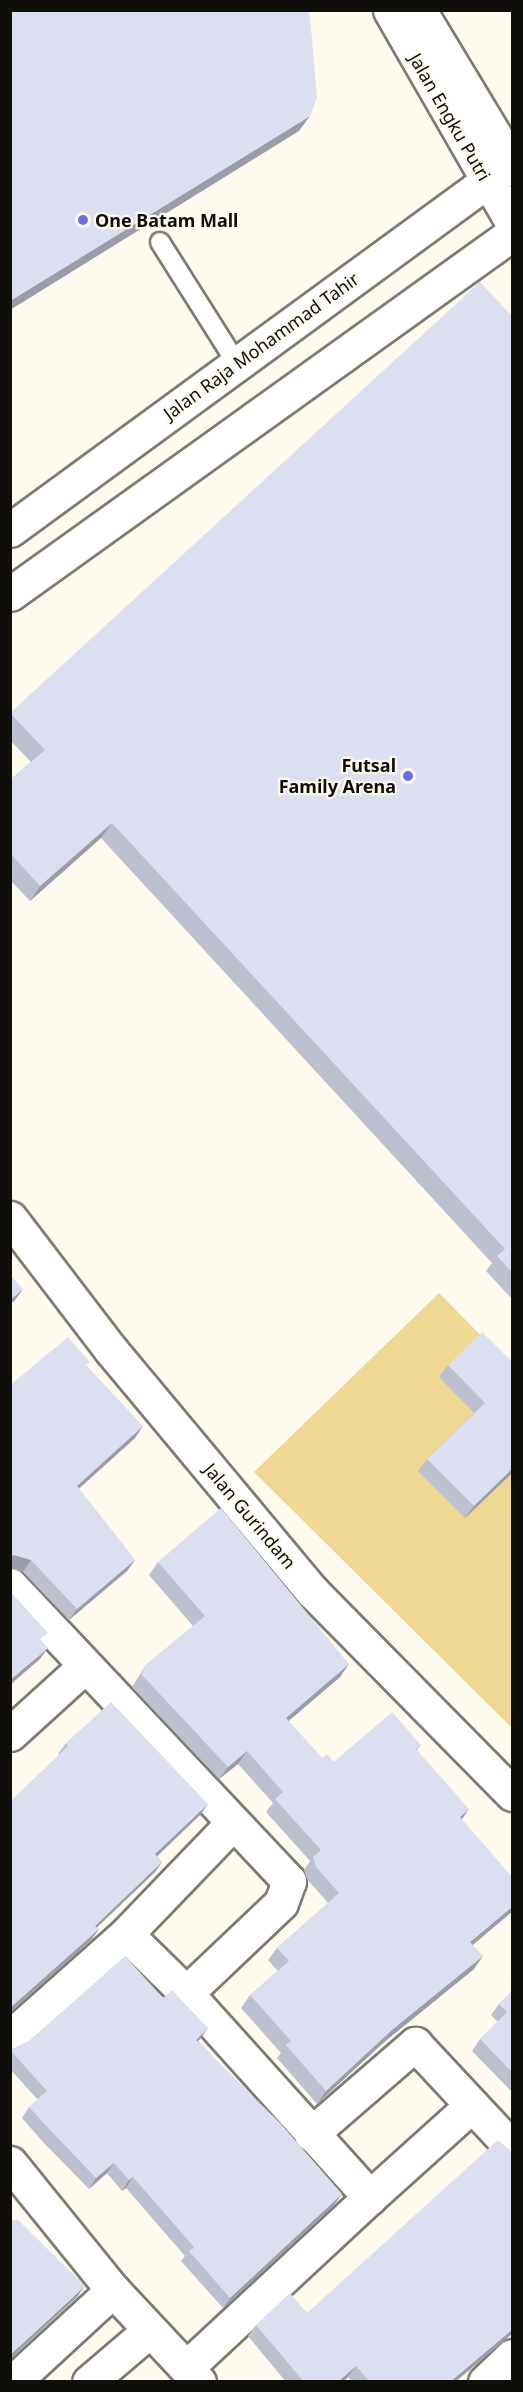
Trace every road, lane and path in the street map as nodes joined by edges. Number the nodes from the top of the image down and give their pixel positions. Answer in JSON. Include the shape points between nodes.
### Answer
{"nodes":[{"id":1,"x":390,"y":10,"type":"edge"},
{"id":2,"x":418,"y":10,"type":"edge"},
{"id":3,"x":506,"y":168,"type":"edge"},
{"id":4,"x":513,"y":222,"type":"edge"},
{"id":5,"x":513,"y":234,"type":"edge"},
{"id":6,"x":160,"y":242,"type":"dead end"},
{"id":7,"x":237,"y":364,"type":"junction"},
{"id":8,"x":10,"y":530,"type":"edge"},
{"id":9,"x":10,"y":594,"type":"edge"},
{"id":10,"x":10,"y":1218,"type":"edge"},
{"id":11,"x":10,"y":1585,"type":"edge"},
{"id":12,"x":84,"y":1667,"type":"junction"},
{"id":13,"x":10,"y":1734,"type":"edge"},
{"id":14,"x":513,"y":1794,"type":"edge"},
{"id":15,"x":233,"y":1823,"type":"junction"},
{"id":16,"x":126,"y":1934,"type":"junction"},
{"id":17,"x":186,"y":1993,"type":"junction"},
{"id":18,"x":10,"y":2037,"type":"edge"},
{"id":19,"x":472,"y":2105,"type":"junction"},
{"id":20,"x":311,"y":2134,"type":"junction"},
{"id":21,"x":513,"y":2148,"type":"edge"},
{"id":22,"x":10,"y":2163,"type":"edge"},
{"id":23,"x":370,"y":2197,"type":"junction"},
{"id":24,"x":113,"y":2290,"type":"junction"},
{"id":25,"x":150,"y":2330,"type":"junction"},
{"id":26,"x":513,"y":2356,"type":"edge"},
{"id":27,"x":193,"y":2375,"type":"edge"},
{"id":28,"x":13,"y":2382,"type":"edge"},
{"id":29,"x":89,"y":2382,"type":"edge"},
{"id":30,"x":485,"y":2382,"type":"edge"}],
"edges":[{"from":1,"to":3,"type":"street","name":"Jalan Engku Putri"},
{"from":2,"to":3,"type":"street","name":"Jalan Engku Putri"},
{"from":3,"to":4,"type":"street","name":"Jalan Engku Putri"},
{"from":3,"to":7,"type":"street","name":"Jalan Raja Mohammad Tahir"},
{"from":5,"to":9,"type":"street"},
{"from":6,"to":7,"type":"lane"},
{"from":7,"to":8,"type":"street","name":"Jalan Raja Mohammad Tahir"},
{"from":10,"to":14,"type":"street","name":"Jalan Gurindam","via":[[111,1350],[312,1590]]},
{"from":11,"to":12,"type":"street"},
{"from":12,"to":13,"type":"street"},
{"from":12,"to":15,"type":"street"},
{"from":15,"to":16,"type":"street"},
{"from":15,"to":17,"type":"street","via":[[290,1882],[280,1904]]},
{"from":16,"to":17,"type":"street"},
{"from":16,"to":18,"type":"street"},
{"from":17,"to":20,"type":"street"},
{"from":19,"to":20,"type":"street","via":[[415,2044]]},
{"from":19,"to":21,"type":"street"},
{"from":19,"to":23,"type":"street"},
{"from":20,"to":23,"type":"street"},
{"from":22,"to":24,"type":"street"},
{"from":23,"to":27,"type":"street"},
{"from":24,"to":25,"type":"street"},
{"from":24,"to":28,"type":"street"},
{"from":25,"to":27,"type":"street"},
{"from":25,"to":29,"type":"street"},
{"from":26,"to":30,"type":"street"}]}
